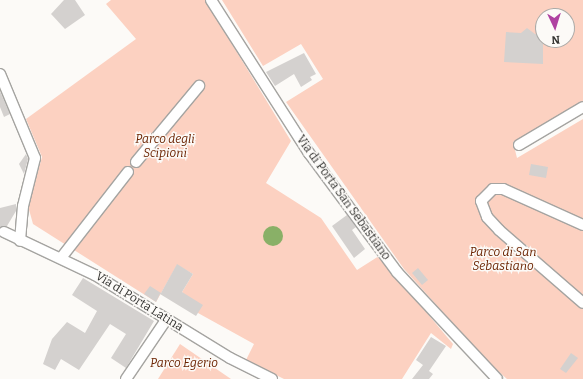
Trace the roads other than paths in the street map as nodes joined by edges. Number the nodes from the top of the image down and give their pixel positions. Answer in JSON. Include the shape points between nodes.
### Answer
{"nodes":[{"id":1,"x":211,"y":0,"type":"edge"},
{"id":2,"x":0,"y":74,"type":"edge"},
{"id":3,"x":199,"y":86,"type":"dead end"},
{"id":4,"x":583,"y":107,"type":"edge"},
{"id":5,"x":519,"y":145,"type":"dead end"},
{"id":6,"x":136,"y":162,"type":"dead end"},
{"id":7,"x":128,"y":172,"type":"dead end"},
{"id":8,"x":583,"y":225,"type":"edge"},
{"id":9,"x":4,"y":232,"type":"dead end"},
{"id":10,"x":20,"y":241,"type":"junction"},
{"id":11,"x":61,"y":258,"type":"junction"},
{"id":12,"x":583,"y":303,"type":"edge"},
{"id":13,"x":166,"y":320,"type":"junction"},
{"id":14,"x":126,"y":379,"type":"edge"},
{"id":15,"x":272,"y":379,"type":"edge"},
{"id":16,"x":496,"y":379,"type":"edge"}],
"edges":[{"from":1,"to":16,"type":"street","name":"Via di Porta San Sebastiano","via":[[309,153],[392,267]]},
{"from":2,"to":10,"type":"street","via":[[36,158],[23,206]]},
{"from":3,"to":6,"type":"street"},
{"from":4,"to":5,"type":"street"},
{"from":7,"to":11,"type":"street"},
{"from":8,"to":12,"type":"street","via":[[503,189],[493,189],[481,201],[487,217],[499,230]]},
{"from":9,"to":10,"type":"street","name":"Via di Porta Latina"},
{"from":10,"to":11,"type":"street","name":"Via di Porta Latina"},
{"from":11,"to":13,"type":"street","name":"Via di Porta Latina","via":[[96,275]]},
{"from":13,"to":14,"type":"street"},
{"from":13,"to":15,"type":"street","name":"Via di Porta Latina"}]}
